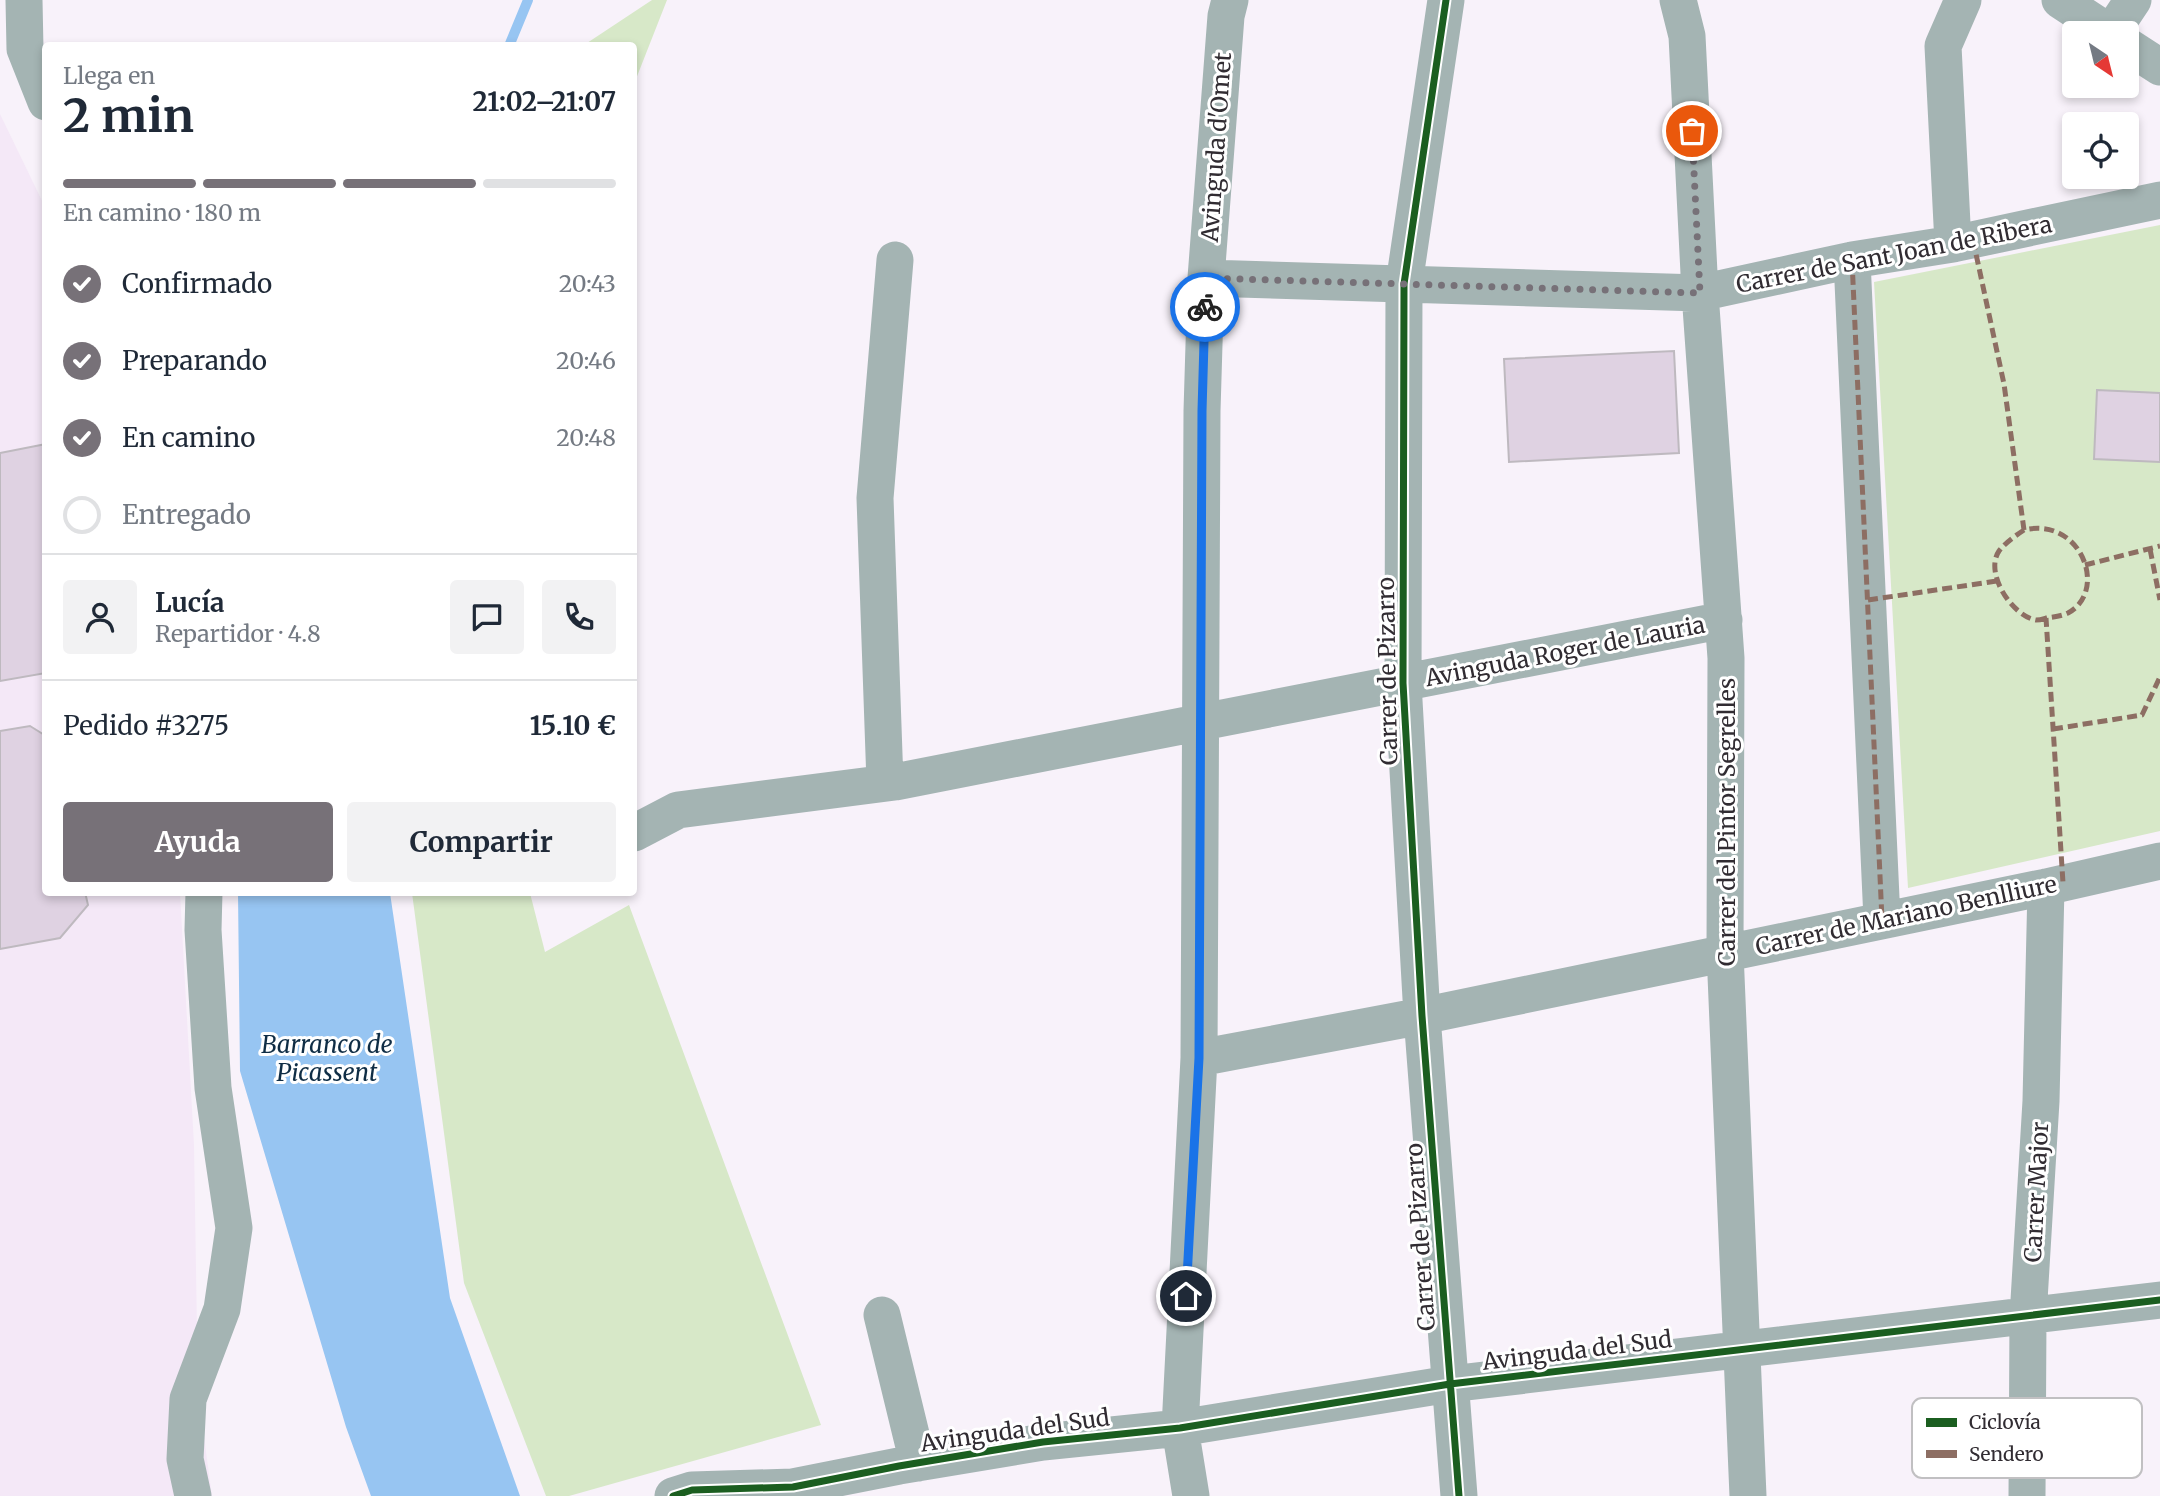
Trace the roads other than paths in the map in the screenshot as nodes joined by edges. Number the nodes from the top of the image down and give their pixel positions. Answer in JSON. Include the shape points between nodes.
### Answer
{"nodes":[{"id":1,"x":24,"y":0,"type":"edge"},
{"id":2,"x":1230,"y":0,"type":"edge"},
{"id":3,"x":1446,"y":0,"type":"edge"},
{"id":4,"x":1678,"y":0,"type":"edge"},
{"id":5,"x":1963,"y":0,"type":"edge"},
{"id":6,"x":2060,"y":0,"type":"edge"},
{"id":7,"x":2133,"y":0,"type":"edge"},
{"id":8,"x":2092,"y":21,"type":"edge"},
{"id":9,"x":2118,"y":21,"type":"edge"},
{"id":10,"x":2139,"y":53,"type":"edge"},
{"id":11,"x":2160,"y":67,"type":"edge"},
{"id":12,"x":42,"y":91,"type":"edge"},
{"id":13,"x":2160,"y":200,"type":"edge"},
{"id":14,"x":1953,"y":244,"type":"junction"},
{"id":15,"x":895,"y":260,"type":"dead end"},
{"id":16,"x":1852,"y":260,"type":"junction"},
{"id":17,"x":1206,"y":278,"type":"junction"},
{"id":18,"x":1404,"y":284,"type":"junction"},
{"id":19,"x":1700,"y":293,"type":"junction"},
{"id":20,"x":1724,"y":620,"type":"junction"},
{"id":21,"x":1403,"y":683,"type":"junction"},
{"id":22,"x":1201,"y":723,"type":"junction"},
{"id":23,"x":885,"y":783,"type":"junction"},
{"id":24,"x":637,"y":831,"type":"edge"},
{"id":25,"x":2160,"y":861,"type":"edge"},
{"id":26,"x":2046,"y":887,"type":"junction"},
{"id":27,"x":204,"y":896,"type":"edge"},
{"id":28,"x":1882,"y":920,"type":"junction"},
{"id":29,"x":1725,"y":952,"type":"junction"},
{"id":30,"x":1422,"y":1016,"type":"junction"},
{"id":31,"x":1199,"y":1058,"type":"junction"},
{"id":32,"x":2160,"y":1300,"type":"edge"},
{"id":33,"x":882,"y":1315,"type":"dead end"},
{"id":34,"x":2028,"y":1317,"type":"junction"},
{"id":35,"x":1742,"y":1351,"type":"junction"},
{"id":36,"x":1450,"y":1384,"type":"junction"},
{"id":37,"x":2028,"y":1398,"type":"edge"},
{"id":38,"x":1180,"y":1428,"type":"junction"},
{"id":39,"x":918,"y":1463,"type":"junction"},
{"id":40,"x":2027,"y":1478,"type":"edge"},
{"id":41,"x":781,"y":1491,"type":"edge"},
{"id":42,"x":683,"y":1493,"type":"edge"},
{"id":43,"x":194,"y":1495,"type":"edge"},
{"id":44,"x":1191,"y":1496,"type":"edge"},
{"id":45,"x":1459,"y":1496,"type":"edge"},
{"id":46,"x":1748,"y":1496,"type":"edge"},
{"id":47,"x":2027,"y":1496,"type":"edge"}],
"edges":[{"from":1,"to":12,"type":"street","via":[[26,49]]},
{"from":2,"to":17,"type":"street","name":"Avinguda d'Omet"},
{"from":3,"to":18,"type":"street","name":"Carrer de Pizarro"},
{"from":4,"to":19,"type":"street","name":"Carrer del Pintor Segrelles","via":[[1687,36]]},
{"from":5,"to":14,"type":"street","via":[[1943,46]]},
{"from":6,"to":8,"type":"street"},
{"from":7,"to":9,"type":"street"},
{"from":10,"to":11,"type":"street"},
{"from":13,"to":14,"type":"street","name":"Carrer de Sant Joan de Ribera"},
{"from":14,"to":16,"type":"street","name":"Carrer de Sant Joan de Ribera"},
{"from":15,"to":23,"type":"street","via":[[875,498]]},
{"from":16,"to":19,"type":"street","name":"Carrer de Sant Joan de Ribera"},
{"from":16,"to":28,"type":"street"},
{"from":17,"to":18,"type":"street","name":"Carrer de Sant Joan de Ribera"},
{"from":17,"to":22,"type":"street","name":"Avinguda d'Omet"},
{"from":18,"to":19,"type":"street","name":"Carrer de Sant Joan de Ribera"},
{"from":18,"to":21,"type":"street","name":"Carrer de Pizarro"},
{"from":19,"to":20,"type":"street","name":"Carrer del Pintor Segrelles"},
{"from":20,"to":21,"type":"street","name":"Avinguda Roger de Lauria"},
{"from":20,"to":29,"type":"street","name":"Carrer del Pintor Segrelles"},
{"from":21,"to":22,"type":"street","name":"Avinguda Roger de Lauria"},
{"from":21,"to":30,"type":"street","name":"Carrer de Pizarro"},
{"from":22,"to":23,"type":"street","name":"Avinguda Roger de Lauria"},
{"from":22,"to":31,"type":"street","name":"Avinguda d'Omet"},
{"from":23,"to":24,"type":"street","name":"Avinguda Roger de Lauria","via":[[678,810]]},
{"from":25,"to":26,"type":"street","name":"Carrer de Mariano Benlliure"},
{"from":26,"to":28,"type":"street","name":"Carrer de Mariano Benlliure"},
{"from":26,"to":34,"type":"street","name":"Carrer Major","via":[[2041,1101]]},
{"from":27,"to":43,"type":"street","via":[[213,1088],[234,1228],[222,1309],[188,1399],[185,1459]]},
{"from":28,"to":29,"type":"street","name":"Carrer de Mariano Benlliure"},
{"from":29,"to":30,"type":"street","name":"Carrer de Mariano Benlliure"},
{"from":29,"to":35,"type":"street","name":"Carrer del Pintor Segrelles"},
{"from":30,"to":31,"type":"street","name":"Carrer de Mariano Benlliure"},
{"from":30,"to":36,"type":"street","name":"Carrer de Pizarro"},
{"from":31,"to":38,"type":"street","name":"Avinguda d'Omet"},
{"from":32,"to":34,"type":"street","name":"Avinguda del Sud"},
{"from":33,"to":39,"type":"street"},
{"from":34,"to":35,"type":"street","name":"Avinguda del Sud"},
{"from":34,"to":37,"type":"street","name":"Carrer Major"},
{"from":35,"to":36,"type":"street","name":"Avinguda del Sud"},
{"from":35,"to":46,"type":"street","name":"Carrer del Pintor Segrelles"},
{"from":36,"to":38,"type":"street","name":"Avinguda del Sud"},
{"from":36,"to":45,"type":"street","name":"Carrer de Pizarro"},
{"from":38,"to":39,"type":"street","name":"Avinguda del Sud","via":[[1043,1442]]},
{"from":38,"to":44,"type":"street","name":"Avinguda d'Omet"},
{"from":39,"to":41,"type":"street","name":"Avinguda del Sud"},
{"from":40,"to":47,"type":"street","name":"Carrer Major"},
{"from":41,"to":42,"type":"street","name":"Avinguda del Sud"}]}
